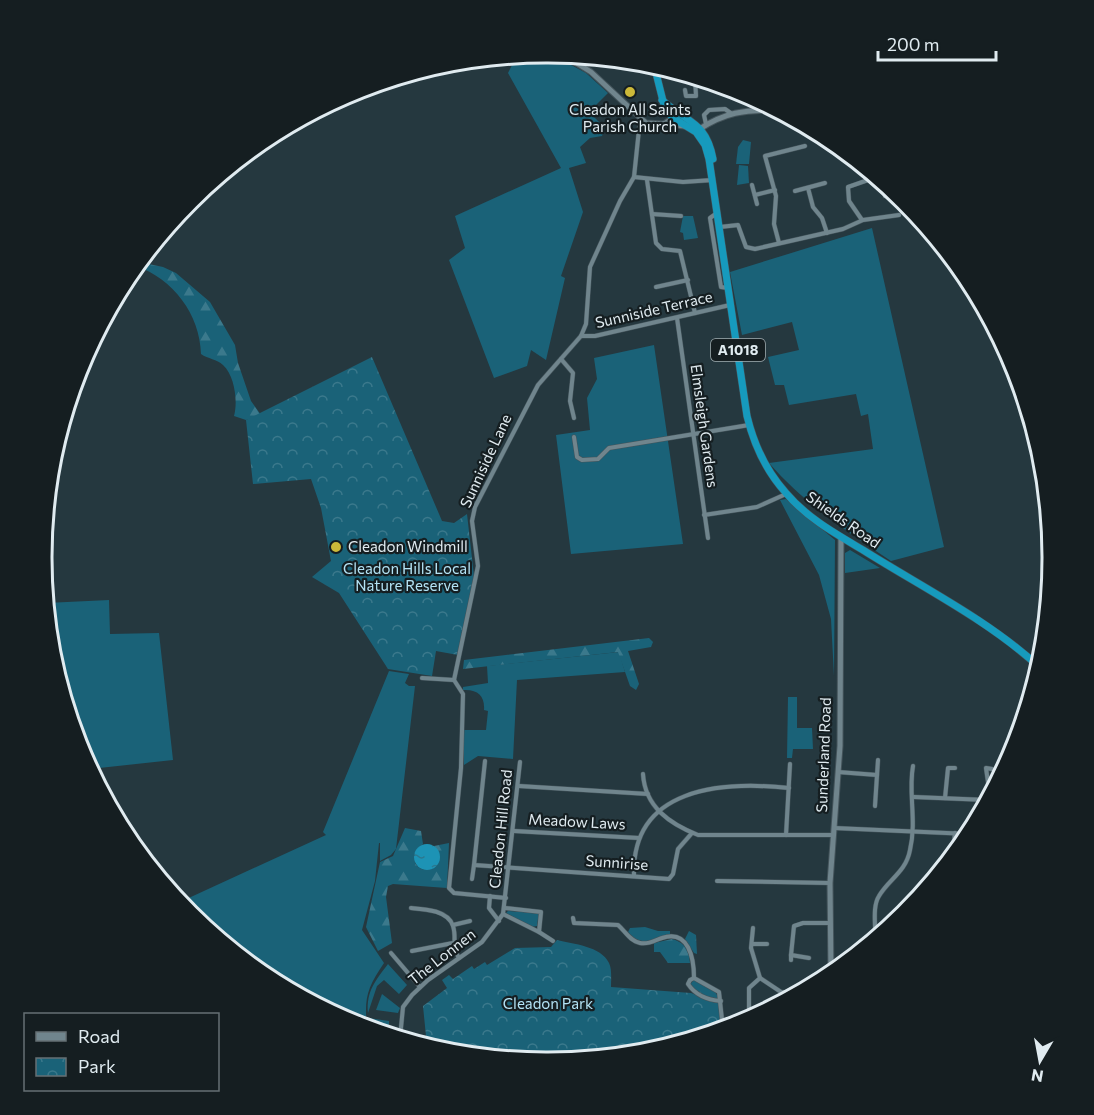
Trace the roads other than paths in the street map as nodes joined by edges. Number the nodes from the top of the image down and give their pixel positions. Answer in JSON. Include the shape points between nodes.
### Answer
{"nodes":[{"id":1,"x":578,"y":64,"type":"edge"},
{"id":2,"x":656,"y":76,"type":"edge"},
{"id":3,"x":695,"y":86,"type":"edge"},
{"id":4,"x":685,"y":90,"type":"dead end"},
{"id":5,"x":759,"y":111,"type":"edge"},
{"id":6,"x":732,"y":114,"type":"junction"},
{"id":7,"x":676,"y":116,"type":"junction"},
{"id":8,"x":640,"y":120,"type":"junction"},
{"id":9,"x":664,"y":124,"type":"junction"},
{"id":10,"x":686,"y":126,"type":"junction"},
{"id":11,"x":701,"y":128,"type":"junction"},
{"id":12,"x":805,"y":146,"type":"dead end"},
{"id":13,"x":634,"y":177,"type":"junction"},
{"id":14,"x":647,"y":180,"type":"junction"},
{"id":15,"x":714,"y":180,"type":"junction"},
{"id":16,"x":867,"y":181,"type":"edge"},
{"id":17,"x":825,"y":183,"type":"dead end"},
{"id":18,"x":752,"y":185,"type":"dead end"},
{"id":19,"x":808,"y":188,"type":"junction"},
{"id":20,"x":775,"y":190,"type":"junction"},
{"id":21,"x":795,"y":191,"type":"dead end"},
{"id":22,"x":755,"y":195,"type":"junction"},
{"id":23,"x":757,"y":204,"type":"dead end"},
{"id":24,"x":717,"y":213,"type":"junction"},
{"id":25,"x":652,"y":214,"type":"junction"},
{"id":26,"x":899,"y":214,"type":"dead end"},
{"id":27,"x":681,"y":216,"type":"dead end"},
{"id":28,"x":862,"y":220,"type":"junction"},
{"id":29,"x":719,"y":228,"type":"junction"},
{"id":30,"x":827,"y":233,"type":"junction"},
{"id":31,"x":779,"y":243,"type":"junction"},
{"id":32,"x":688,"y":280,"type":"junction"},
{"id":33,"x":656,"y":287,"type":"dead end"},
{"id":34,"x":728,"y":288,"type":"junction"},
{"id":35,"x":732,"y":305,"type":"junction"},
{"id":36,"x":695,"y":313,"type":"junction"},
{"id":37,"x":677,"y":318,"type":"junction"},
{"id":38,"x":581,"y":336,"type":"junction"},
{"id":39,"x":561,"y":359,"type":"junction"},
{"id":40,"x":574,"y":418,"type":"dead end"},
{"id":41,"x":749,"y":425,"type":"junction"},
{"id":42,"x":693,"y":433,"type":"junction"},
{"id":43,"x":574,"y":437,"type":"dead end"},
{"id":44,"x":786,"y":494,"type":"junction"},
{"id":45,"x":704,"y":515,"type":"junction"},
{"id":46,"x":841,"y":537,"type":"junction"},
{"id":47,"x":708,"y":538,"type":"dead end"},
{"id":48,"x":1031,"y":660,"type":"edge"},
{"id":49,"x":422,"y":678,"type":"dead end"},
{"id":50,"x":454,"y":680,"type":"junction"},
{"id":51,"x":878,"y":760,"type":"dead end"},
{"id":52,"x":486,"y":761,"type":"dead end"},
{"id":53,"x":520,"y":762,"type":"dead end"},
{"id":54,"x":790,"y":764,"type":"dead end"},
{"id":55,"x":913,"y":766,"type":"dead end"},
{"id":56,"x":955,"y":768,"type":"dead end"},
{"id":57,"x":992,"y":769,"type":"dead end"},
{"id":58,"x":838,"y":772,"type":"junction"},
{"id":59,"x":644,"y":774,"type":"dead end"},
{"id":60,"x":877,"y":775,"type":"junction"},
{"id":61,"x":988,"y":782,"type":"edge"},
{"id":62,"x":519,"y":786,"type":"junction"},
{"id":63,"x":789,"y":788,"type":"junction"},
{"id":64,"x":648,"y":794,"type":"junction"},
{"id":65,"x":914,"y":797,"type":"junction"},
{"id":66,"x":945,"y":798,"type":"junction"},
{"id":67,"x":978,"y":800,"type":"edge"},
{"id":68,"x":875,"y":806,"type":"dead end"},
{"id":69,"x":659,"y":811,"type":"junction"},
{"id":70,"x":834,"y":828,"type":"junction"},
{"id":71,"x":514,"y":831,"type":"junction"},
{"id":72,"x":913,"y":832,"type":"junction"},
{"id":73,"x":692,"y":833,"type":"junction"},
{"id":74,"x":955,"y":833,"type":"joint"},
{"id":75,"x":786,"y":835,"type":"junction"},
{"id":76,"x":833,"y":835,"type":"junction"},
{"id":77,"x":954,"y":837,"type":"edge"},
{"id":78,"x":639,"y":838,"type":"junction"},
{"id":79,"x":474,"y":865,"type":"junction"},
{"id":80,"x":509,"y":869,"type":"junction"},
{"id":81,"x":634,"y":876,"type":"junction"},
{"id":82,"x":472,"y":879,"type":"dead end"},
{"id":83,"x":717,"y":881,"type":"dead end"},
{"id":84,"x":830,"y":883,"type":"junction"},
{"id":85,"x":490,"y":896,"type":"junction"},
{"id":86,"x":506,"y":897,"type":"junction"},
{"id":87,"x":411,"y":908,"type":"dead end"},
{"id":88,"x":505,"y":908,"type":"junction"},
{"id":89,"x":503,"y":914,"type":"junction"},
{"id":90,"x":573,"y":918,"type":"dead end"},
{"id":91,"x":470,"y":921,"type":"dead end"},
{"id":92,"x":499,"y":921,"type":"junction"},
{"id":93,"x":829,"y":923,"type":"junction"},
{"id":94,"x":453,"y":926,"type":"junction"},
{"id":95,"x":875,"y":927,"type":"edge"},
{"id":96,"x":753,"y":928,"type":"dead end"},
{"id":97,"x":539,"y":932,"type":"junction"},
{"id":98,"x":552,"y":941,"type":"dead end"},
{"id":99,"x":453,"y":943,"type":"junction"},
{"id":100,"x":752,"y":944,"type":"junction"},
{"id":101,"x":767,"y":944,"type":"dead end"},
{"id":102,"x":412,"y":951,"type":"dead end"},
{"id":103,"x":391,"y":953,"type":"dead end"},
{"id":104,"x":459,"y":958,"type":"junction"},
{"id":105,"x":809,"y":958,"type":"dead end"},
{"id":106,"x":831,"y":963,"type":"edge"},
{"id":107,"x":694,"y":978,"type":"junction"},
{"id":108,"x":760,"y":978,"type":"junction"},
{"id":109,"x":420,"y":987,"type":"junction"},
{"id":110,"x":782,"y":992,"type":"edge"},
{"id":111,"x":720,"y":1001,"type":"junction"},
{"id":112,"x":749,"y":1008,"type":"edge"},
{"id":113,"x":722,"y":1020,"type":"edge"},
{"id":114,"x":401,"y":1030,"type":"edge"}],
"edges":[{"from":1,"to":8,"type":"street"},
{"from":2,"to":7,"type":"highway","via":[[665,109]]},
{"from":3,"to":4,"type":"street","via":[[696,96],[686,96]]},
{"from":5,"to":6,"type":"street"},
{"from":6,"to":11,"type":"street"},
{"from":6,"to":11,"type":"street","via":[[725,109],[709,110]]},
{"from":7,"to":9,"type":"street"},
{"from":7,"to":10,"type":"highway"},
{"from":7,"to":11,"type":"highway"},
{"from":8,"to":9,"type":"street"},
{"from":8,"to":13,"type":"street","name":"Sunniside Lane"},
{"from":9,"to":10,"type":"street"},
{"from":10,"to":11,"type":"highway"},
{"from":11,"to":15,"type":"highway","name":"Shields Road","number":"A1018"},
{"from":12,"to":20,"type":"street","via":[[765,156]]},
{"from":13,"to":14,"type":"street"},
{"from":13,"to":38,"type":"street","name":"Sunniside Lane","via":[[590,267],[586,324]]},
{"from":14,"to":15,"type":"street"},
{"from":14,"to":25,"type":"street"},
{"from":15,"to":24,"type":"highway","name":"Shields Road","number":"A1018"},
{"from":16,"to":28,"type":"street","via":[[848,187],[849,201]]},
{"from":17,"to":19,"type":"street"},
{"from":18,"to":22,"type":"street"},
{"from":19,"to":21,"type":"street"},
{"from":19,"to":30,"type":"street"},
{"from":20,"to":22,"type":"street"},
{"from":20,"to":31,"type":"street","via":[[774,224]]},
{"from":22,"to":23,"type":"street"},
{"from":24,"to":29,"type":"highway","name":"Shields Road","number":"A1018"},
{"from":24,"to":34,"type":"street","via":[[710,218],[714,253],[722,286]]},
{"from":25,"to":27,"type":"street"},
{"from":25,"to":32,"type":"street","via":[[656,243],[662,249],[680,251]]},
{"from":26,"to":28,"type":"street"},
{"from":28,"to":30,"type":"street"},
{"from":29,"to":31,"type":"street","via":[[738,225],[746,247]]},
{"from":29,"to":34,"type":"highway","name":"Shields Road","number":"A1018"},
{"from":30,"to":31,"type":"street"},
{"from":32,"to":33,"type":"street"},
{"from":32,"to":36,"type":"street"},
{"from":34,"to":35,"type":"highway","name":"Shields Road","number":"A1018"},
{"from":35,"to":36,"type":"street","name":"Sunniside Terrace"},
{"from":35,"to":41,"type":"highway","name":"Shields Road","number":"A1018"},
{"from":36,"to":37,"type":"street","name":"Sunniside Terrace"},
{"from":37,"to":38,"type":"street","name":"Sunniside Terrace"},
{"from":37,"to":42,"type":"street","name":"Elmsleigh Gardens"},
{"from":38,"to":39,"type":"street","name":"Sunniside Lane"},
{"from":39,"to":40,"type":"street","via":[[573,373],[570,401]]},
{"from":39,"to":50,"type":"street","name":"Sunniside Lane","via":[[526,404],[475,507],[472,521],[478,566]]},
{"from":41,"to":42,"type":"street"},
{"from":41,"to":44,"type":"highway","name":"Shields Road","number":"A1018","via":[[763,461]]},
{"from":42,"to":43,"type":"street","via":[[609,448],[598,459],[579,459]]},
{"from":42,"to":45,"type":"street","name":"Elmsleigh Gardens"},
{"from":44,"to":45,"type":"street","via":[[757,507]]},
{"from":44,"to":46,"type":"highway","name":"Shields Road","number":"A1018"},
{"from":45,"to":47,"type":"street","name":"Elmsleigh Gardens"},
{"from":46,"to":48,"type":"highway","name":"Shields Road","number":"A1018","via":[[994,632]]},
{"from":46,"to":58,"type":"street","name":"Sunderland Road"},
{"from":49,"to":50,"type":"street"},
{"from":50,"to":85,"type":"street","name":"Sunniside Lane","via":[[463,694],[462,758],[449,888],[454,893]]},
{"from":51,"to":60,"type":"street"},
{"from":52,"to":79,"type":"street"},
{"from":53,"to":62,"type":"street","name":"Cleadon Hill Road"},
{"from":54,"to":63,"type":"street"},
{"from":55,"to":65,"type":"street","via":[[910,783]]},
{"from":56,"to":66,"type":"street","via":[[948,768]]},
{"from":57,"to":61,"type":"street","via":[[986,768]]},
{"from":58,"to":60,"type":"street"},
{"from":58,"to":70,"type":"street","name":"Sunderland Road"},
{"from":59,"to":64,"type":"street"},
{"from":60,"to":68,"type":"street"},
{"from":62,"to":64,"type":"street"},
{"from":62,"to":71,"type":"street","name":"Cleadon Hill Road"},
{"from":63,"to":69,"type":"street","via":[[696,790]]},
{"from":63,"to":75,"type":"street"},
{"from":64,"to":69,"type":"street"},
{"from":65,"to":66,"type":"street"},
{"from":65,"to":72,"type":"street"},
{"from":66,"to":67,"type":"street"},
{"from":69,"to":73,"type":"street"},
{"from":69,"to":78,"type":"street"},
{"from":70,"to":72,"type":"street"},
{"from":70,"to":76,"type":"street","name":"Sunderland Road"},
{"from":71,"to":78,"type":"street","name":"Meadow Laws"},
{"from":71,"to":80,"type":"street","name":"Cleadon Hill Road"},
{"from":72,"to":74,"type":"street"},
{"from":72,"to":95,"type":"street","via":[[901,872],[879,896]]},
{"from":73,"to":75,"type":"street"},
{"from":73,"to":81,"type":"street","name":"Sunnirise","via":[[678,849],[669,879]]},
{"from":74,"to":77,"type":"street"},
{"from":75,"to":76,"type":"street"},
{"from":76,"to":84,"type":"street","name":"Sunderland Road"},
{"from":78,"to":81,"type":"street"},
{"from":79,"to":80,"type":"street","name":"Sunnirise"},
{"from":79,"to":82,"type":"street"},
{"from":80,"to":81,"type":"street","name":"Sunnirise"},
{"from":80,"to":86,"type":"street","name":"Cleadon Hill Road"},
{"from":83,"to":84,"type":"street"},
{"from":84,"to":93,"type":"street","name":"Sunderland Road"},
{"from":85,"to":86,"type":"street","name":"Sunniside Lane"},
{"from":85,"to":92,"type":"street","via":[[489,908]]},
{"from":86,"to":88,"type":"street","name":"The Lonnen"},
{"from":87,"to":94,"type":"street","via":[[438,912]]},
{"from":88,"to":89,"type":"street","name":"The Lonnen"},
{"from":88,"to":97,"type":"street","via":[[541,912]]},
{"from":89,"to":92,"type":"street","name":"The Lonnen"},
{"from":89,"to":97,"type":"street"},
{"from":90,"to":107,"type":"street","via":[[573,923],[618,925],[640,943],[672,936],[682,939],[692,954]]},
{"from":91,"to":94,"type":"street"},
{"from":92,"to":104,"type":"street","name":"The Lonnen","via":[[482,942]]},
{"from":93,"to":105,"type":"street","via":[[803,922],[794,926],[791,957]]},
{"from":93,"to":106,"type":"street","name":"Sunderland Road"},
{"from":94,"to":99,"type":"street"},
{"from":96,"to":100,"type":"street"},
{"from":97,"to":98,"type":"street"},
{"from":99,"to":102,"type":"street"},
{"from":99,"to":104,"type":"street"},
{"from":100,"to":101,"type":"street"},
{"from":100,"to":108,"type":"street"},
{"from":103,"to":109,"type":"street"},
{"from":104,"to":109,"type":"street","name":"The Lonnen"},
{"from":107,"to":111,"type":"street","via":[[713,987]]},
{"from":107,"to":111,"type":"street","via":[[688,984],[693,992]]},
{"from":108,"to":110,"type":"street"},
{"from":108,"to":112,"type":"street","via":[[749,988]]},
{"from":109,"to":114,"type":"street","name":"The Lonnen","via":[[403,1006]]},
{"from":111,"to":113,"type":"street"}]}
